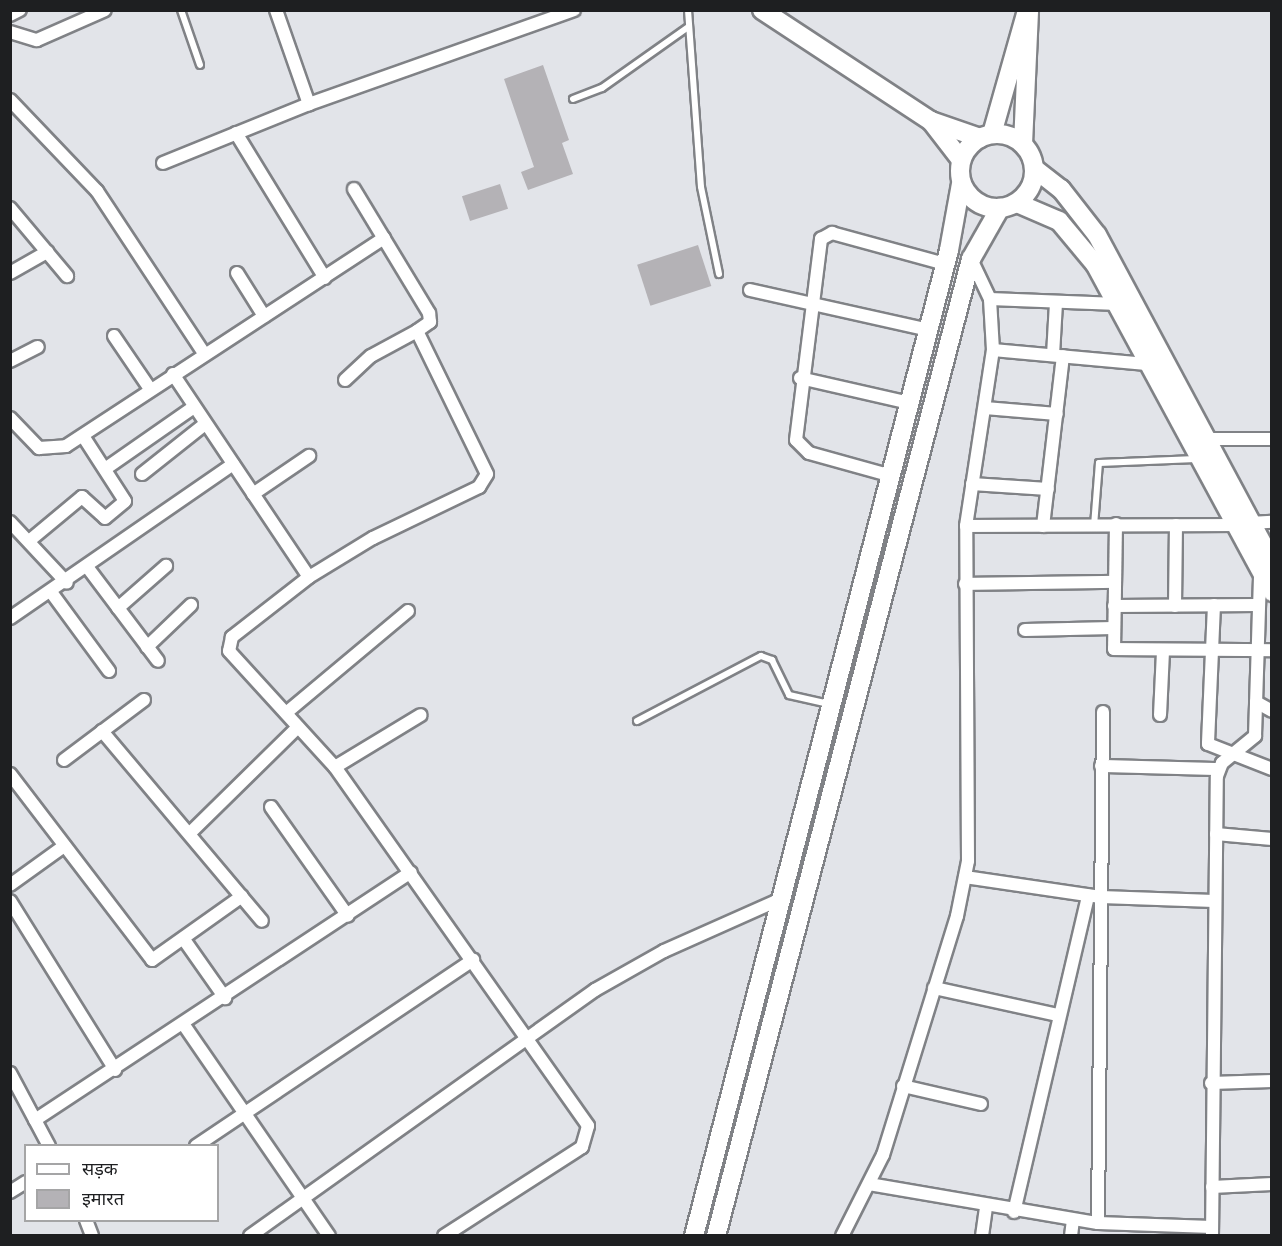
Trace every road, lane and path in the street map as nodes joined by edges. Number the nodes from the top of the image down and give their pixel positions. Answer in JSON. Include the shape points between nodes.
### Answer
{"nodes":[{"id":1,"x":20,"y":10,"type":"edge"},
{"id":2,"x":105,"y":10,"type":"edge"},
{"id":3,"x":180,"y":10,"type":"edge"},
{"id":4,"x":276,"y":10,"type":"edge"},
{"id":5,"x":574,"y":10,"type":"edge"},
{"id":6,"x":688,"y":10,"type":"edge"},
{"id":7,"x":762,"y":10,"type":"edge"},
{"id":8,"x":1028,"y":10,"type":"edge"},
{"id":9,"x":10,"y":15,"type":"edge"},
{"id":10,"x":688,"y":27,"type":"junction"},
{"id":11,"x":12,"y":34,"type":"edge"},
{"id":12,"x":200,"y":65,"type":"dead end"},
{"id":13,"x":573,"y":99,"type":"dead end"},
{"id":14,"x":10,"y":100,"type":"edge"},
{"id":15,"x":309,"y":104,"type":"junction"},
{"id":16,"x":931,"y":121,"type":"junction"},
{"id":17,"x":236,"y":133,"type":"junction"},
{"id":18,"x":986,"y":136,"type":"junction"},
{"id":19,"x":1023,"y":144,"type":"junction"},
{"id":20,"x":960,"y":160,"type":"junction"},
{"id":21,"x":163,"y":163,"type":"dead end"},
{"id":22,"x":1035,"y":169,"type":"junction"},
{"id":23,"x":961,"y":184,"type":"junction"},
{"id":24,"x":354,"y":189,"type":"dead end"},
{"id":25,"x":1009,"y":206,"type":"junction"},
{"id":26,"x":10,"y":208,"type":"edge"},
{"id":27,"x":384,"y":238,"type":"junction"},
{"id":28,"x":47,"y":252,"type":"junction"},
{"id":29,"x":971,"y":259,"type":"junction"},
{"id":30,"x":945,"y":264,"type":"junction"},
{"id":31,"x":12,"y":270,"type":"edge"},
{"id":32,"x":237,"y":273,"type":"dead end"},
{"id":33,"x":719,"y":274,"type":"dead end"},
{"id":34,"x":67,"y":276,"type":"dead end"},
{"id":35,"x":325,"y":278,"type":"junction"},
{"id":36,"x":750,"y":290,"type":"dead end"},
{"id":37,"x":990,"y":299,"type":"junction"},
{"id":38,"x":811,"y":303,"type":"junction"},
{"id":39,"x":1056,"y":303,"type":"junction"},
{"id":40,"x":1118,"y":303,"type":"junction"},
{"id":41,"x":264,"y":316,"type":"junction"},
{"id":42,"x":928,"y":330,"type":"junction"},
{"id":43,"x":417,"y":331,"type":"junction"},
{"id":44,"x":114,"y":336,"type":"dead end"},
{"id":45,"x":38,"y":346,"type":"dead end"},
{"id":46,"x":993,"y":350,"type":"junction"},
{"id":47,"x":204,"y":353,"type":"junction"},
{"id":48,"x":1058,"y":356,"type":"junction"},
{"id":49,"x":10,"y":361,"type":"edge"},
{"id":50,"x":1146,"y":364,"type":"junction"},
{"id":51,"x":173,"y":374,"type":"junction"},
{"id":52,"x":801,"y":378,"type":"junction"},
{"id":53,"x":345,"y":380,"type":"dead end"},
{"id":54,"x":150,"y":389,"type":"junction"},
{"id":55,"x":910,"y":404,"type":"junction"},
{"id":56,"x":194,"y":407,"type":"junction"},
{"id":57,"x":985,"y":408,"type":"junction"},
{"id":58,"x":1057,"y":414,"type":"junction"},
{"id":59,"x":10,"y":418,"type":"edge"},
{"id":60,"x":205,"y":424,"type":"junction"},
{"id":61,"x":83,"y":436,"type":"junction"},
{"id":62,"x":1204,"y":439,"type":"junction"},
{"id":63,"x":1272,"y":439,"type":"edge"},
{"id":64,"x":309,"y":456,"type":"dead end"},
{"id":65,"x":1198,"y":459,"type":"junction"},
{"id":66,"x":233,"y":464,"type":"junction"},
{"id":67,"x":105,"y":469,"type":"junction"},
{"id":68,"x":142,"y":474,"type":"dead end"},
{"id":69,"x":892,"y":476,"type":"junction"},
{"id":70,"x":972,"y":484,"type":"junction"},
{"id":71,"x":1048,"y":489,"type":"junction"},
{"id":72,"x":253,"y":494,"type":"junction"},
{"id":73,"x":10,"y":522,"type":"edge"},
{"id":74,"x":1272,"y":522,"type":"edge"},
{"id":75,"x":1116,"y":524,"type":"junction"},
{"id":76,"x":1242,"y":524,"type":"junction"},
{"id":77,"x":1094,"y":525,"type":"junction"},
{"id":78,"x":1176,"y":525,"type":"junction"},
{"id":79,"x":966,"y":526,"type":"junction"},
{"id":80,"x":1042,"y":526,"type":"junction"},
{"id":81,"x":29,"y":541,"type":"junction"},
{"id":82,"x":166,"y":566,"type":"dead end"},
{"id":83,"x":1266,"y":567,"type":"edge"},
{"id":84,"x":88,"y":568,"type":"junction"},
{"id":85,"x":309,"y":577,"type":"junction"},
{"id":86,"x":1114,"y":582,"type":"junction"},
{"id":87,"x":67,"y":583,"type":"junction"},
{"id":88,"x":965,"y":584,"type":"junction"},
{"id":89,"x":51,"y":592,"type":"junction"},
{"id":90,"x":1265,"y":599,"type":"edge"},
{"id":91,"x":191,"y":605,"type":"dead end"},
{"id":92,"x":1214,"y":605,"type":"junction"},
{"id":93,"x":1114,"y":606,"type":"junction"},
{"id":94,"x":1175,"y":606,"type":"junction"},
{"id":95,"x":118,"y":608,"type":"junction"},
{"id":96,"x":408,"y":611,"type":"dead end"},
{"id":97,"x":10,"y":618,"type":"edge"},
{"id":98,"x":1113,"y":628,"type":"junction"},
{"id":99,"x":1025,"y":630,"type":"dead end"},
{"id":100,"x":147,"y":647,"type":"junction"},
{"id":101,"x":1272,"y":650,"type":"edge"},
{"id":102,"x":1258,"y":651,"type":"junction"},
{"id":103,"x":1163,"y":652,"type":"junction"},
{"id":104,"x":1212,"y":652,"type":"junction"},
{"id":105,"x":158,"y":662,"type":"dead end"},
{"id":106,"x":109,"y":671,"type":"dead end"},
{"id":107,"x":144,"y":700,"type":"dead end"},
{"id":108,"x":1256,"y":702,"type":"junction"},
{"id":109,"x":832,"y":705,"type":"junction"},
{"id":110,"x":1272,"y":711,"type":"edge"},
{"id":111,"x":1103,"y":712,"type":"dead end"},
{"id":112,"x":286,"y":713,"type":"junction"},
{"id":113,"x":421,"y":715,"type":"dead end"},
{"id":114,"x":1160,"y":715,"type":"dead end"},
{"id":115,"x":637,"y":721,"type":"dead end"},
{"id":116,"x":298,"y":727,"type":"junction"},
{"id":117,"x":102,"y":731,"type":"junction"},
{"id":118,"x":1239,"y":752,"type":"junction"},
{"id":119,"x":64,"y":760,"type":"dead end"},
{"id":120,"x":1101,"y":766,"type":"junction"},
{"id":121,"x":335,"y":767,"type":"junction"},
{"id":122,"x":1218,"y":769,"type":"junction"},
{"id":123,"x":1272,"y":769,"type":"edge"},
{"id":124,"x":10,"y":774,"type":"edge"},
{"id":125,"x":271,"y":807,"type":"dead end"},
{"id":126,"x":190,"y":833,"type":"junction"},
{"id":127,"x":1216,"y":834,"type":"junction"},
{"id":128,"x":1272,"y":839,"type":"edge"},
{"id":129,"x":64,"y":846,"type":"junction"},
{"id":130,"x":411,"y":872,"type":"junction"},
{"id":131,"x":789,"y":874,"type":"junction"},
{"id":132,"x":965,"y":877,"type":"junction"},
{"id":133,"x":809,"y":879,"type":"junction"},
{"id":134,"x":10,"y":885,"type":"edge"},
{"id":135,"x":242,"y":896,"type":"junction"},
{"id":136,"x":1088,"y":896,"type":"junction"},
{"id":137,"x":1101,"y":897,"type":"junction"},
{"id":138,"x":783,"y":898,"type":"junction"},
{"id":139,"x":10,"y":901,"type":"edge"},
{"id":140,"x":1214,"y":901,"type":"junction"},
{"id":141,"x":348,"y":916,"type":"junction"},
{"id":142,"x":262,"y":921,"type":"dead end"},
{"id":143,"x":185,"y":941,"type":"junction"},
{"id":144,"x":473,"y":960,"type":"junction"},
{"id":145,"x":934,"y":988,"type":"junction"},
{"id":146,"x":225,"y":998,"type":"junction"},
{"id":147,"x":1058,"y":1015,"type":"junction"},
{"id":148,"x":184,"y":1025,"type":"junction"},
{"id":149,"x":531,"y":1041,"type":"junction"},
{"id":150,"x":115,"y":1070,"type":"junction"},
{"id":151,"x":10,"y":1073,"type":"edge"},
{"id":152,"x":1272,"y":1081,"type":"edge"},
{"id":153,"x":1211,"y":1083,"type":"junction"},
{"id":154,"x":903,"y":1086,"type":"junction"},
{"id":155,"x":981,"y":1104,"type":"dead end"},
{"id":156,"x":245,"y":1113,"type":"junction"},
{"id":157,"x":35,"y":1120,"type":"junction"},
{"id":158,"x":725,"y":1120,"type":"junction"},
{"id":159,"x":745,"y":1125,"type":"junction"},
{"id":160,"x":48,"y":1144,"type":"edge"},
{"id":161,"x":199,"y":1144,"type":"edge"},
{"id":162,"x":24,"y":1183,"type":"edge"},
{"id":163,"x":869,"y":1184,"type":"junction"},
{"id":164,"x":1272,"y":1184,"type":"edge"},
{"id":165,"x":1212,"y":1187,"type":"junction"},
{"id":166,"x":10,"y":1192,"type":"edge"},
{"id":167,"x":305,"y":1199,"type":"junction"},
{"id":168,"x":986,"y":1207,"type":"junction"},
{"id":169,"x":1014,"y":1212,"type":"junction"},
{"id":170,"x":1073,"y":1220,"type":"junction"},
{"id":171,"x":86,"y":1222,"type":"edge"},
{"id":172,"x":1098,"y":1223,"type":"junction"},
{"id":173,"x":1212,"y":1231,"type":"edge"},
{"id":174,"x":92,"y":1236,"type":"edge"},
{"id":175,"x":250,"y":1236,"type":"edge"},
{"id":176,"x":329,"y":1236,"type":"edge"},
{"id":177,"x":444,"y":1236,"type":"edge"},
{"id":178,"x":694,"y":1236,"type":"edge"},
{"id":179,"x":716,"y":1236,"type":"edge"},
{"id":180,"x":842,"y":1236,"type":"edge"},
{"id":181,"x":982,"y":1236,"type":"edge"},
{"id":182,"x":1071,"y":1236,"type":"edge"}],
"edges":[{"from":1,"to":9,"type":"street"},
{"from":2,"to":11,"type":"street","via":[[37,40]]},
{"from":3,"to":12,"type":"lane"},
{"from":4,"to":15,"type":"street"},
{"from":5,"to":15,"type":"street"},
{"from":6,"to":10,"type":"lane"},
{"from":7,"to":16,"type":"main road"},
{"from":8,"to":18,"type":"main road"},
{"from":8,"to":19,"type":"main road"},
{"from":10,"to":13,"type":"lane","via":[[602,88]]},
{"from":10,"to":33,"type":"lane","via":[[700,187]]},
{"from":14,"to":47,"type":"street","via":[[97,191]]},
{"from":15,"to":17,"type":"street"},
{"from":16,"to":18,"type":"main road"},
{"from":16,"to":20,"type":"main road"},
{"from":17,"to":21,"type":"street"},
{"from":17,"to":35,"type":"street"},
{"from":18,"to":19,"type":"main road"},
{"from":18,"to":20,"type":"main road"},
{"from":19,"to":22,"type":"main road"},
{"from":20,"to":23,"type":"main road"},
{"from":22,"to":25,"type":"main road","via":[[1030,188]]},
{"from":22,"to":62,"type":"main road","via":[[1061,189],[1097,234]]},
{"from":23,"to":25,"type":"main road","via":[[981,205]]},
{"from":23,"to":30,"type":"main road"},
{"from":24,"to":27,"type":"street"},
{"from":25,"to":29,"type":"main road"},
{"from":25,"to":40,"type":"main road","via":[[1038,208],[1067,230]]},
{"from":26,"to":28,"type":"street"},
{"from":27,"to":35,"type":"street"},
{"from":27,"to":43,"type":"street","via":[[429,313],[430,322]]},
{"from":28,"to":31,"type":"street"},
{"from":28,"to":34,"type":"street"},
{"from":29,"to":37,"type":"street"},
{"from":29,"to":133,"type":"main road"},
{"from":30,"to":38,"type":"street","via":[[827,233],[821,239]]},
{"from":30,"to":42,"type":"main road"},
{"from":32,"to":41,"type":"street"},
{"from":35,"to":41,"type":"street"},
{"from":36,"to":38,"type":"street"},
{"from":37,"to":39,"type":"street"},
{"from":37,"to":46,"type":"street"},
{"from":38,"to":42,"type":"street"},
{"from":38,"to":52,"type":"street"},
{"from":39,"to":40,"type":"street"},
{"from":39,"to":48,"type":"street"},
{"from":40,"to":50,"type":"main road"},
{"from":41,"to":47,"type":"street"},
{"from":42,"to":55,"type":"main road"},
{"from":43,"to":53,"type":"street","via":[[371,356]]},
{"from":43,"to":85,"type":"street","via":[[486,467],[485,482],[373,538]]},
{"from":44,"to":54,"type":"street"},
{"from":45,"to":49,"type":"street"},
{"from":46,"to":48,"type":"street"},
{"from":46,"to":57,"type":"street"},
{"from":47,"to":51,"type":"street"},
{"from":48,"to":50,"type":"street"},
{"from":48,"to":58,"type":"street"},
{"from":50,"to":65,"type":"main road"},
{"from":51,"to":54,"type":"street"},
{"from":51,"to":56,"type":"street"},
{"from":52,"to":55,"type":"street"},
{"from":52,"to":69,"type":"street","via":[[794,427],[801,449]]},
{"from":54,"to":61,"type":"street"},
{"from":55,"to":69,"type":"main road"},
{"from":56,"to":60,"type":"street"},
{"from":56,"to":67,"type":"street"},
{"from":57,"to":58,"type":"street"},
{"from":57,"to":70,"type":"street"},
{"from":58,"to":71,"type":"street"},
{"from":59,"to":61,"type":"street","via":[[39,448],[66,447]]},
{"from":60,"to":66,"type":"street"},
{"from":60,"to":68,"type":"street"},
{"from":61,"to":67,"type":"street"},
{"from":62,"to":63,"type":"street"},
{"from":62,"to":76,"type":"main road"},
{"from":64,"to":72,"type":"street"},
{"from":65,"to":76,"type":"main road"},
{"from":65,"to":77,"type":"lane","via":[[1099,463]]},
{"from":66,"to":72,"type":"street"},
{"from":66,"to":84,"type":"street"},
{"from":67,"to":81,"type":"street","via":[[125,501],[111,516],[102,516],[82,497]]},
{"from":69,"to":109,"type":"main road"},
{"from":70,"to":71,"type":"street"},
{"from":70,"to":79,"type":"street"},
{"from":71,"to":80,"type":"street"},
{"from":72,"to":85,"type":"street"},
{"from":73,"to":81,"type":"street"},
{"from":74,"to":76,"type":"street"},
{"from":75,"to":77,"type":"street"},
{"from":75,"to":78,"type":"street"},
{"from":75,"to":86,"type":"street"},
{"from":76,"to":78,"type":"street"},
{"from":76,"to":83,"type":"main road"},
{"from":77,"to":80,"type":"street"},
{"from":78,"to":94,"type":"street"},
{"from":79,"to":80,"type":"street"},
{"from":79,"to":88,"type":"street"},
{"from":81,"to":87,"type":"street"},
{"from":82,"to":95,"type":"street"},
{"from":83,"to":90,"type":"main road"},
{"from":84,"to":87,"type":"street"},
{"from":84,"to":95,"type":"street"},
{"from":85,"to":112,"type":"street","via":[[228,645]]},
{"from":86,"to":88,"type":"street"},
{"from":86,"to":93,"type":"street"},
{"from":87,"to":89,"type":"street"},
{"from":88,"to":132,"type":"street","via":[[970,790]]},
{"from":89,"to":97,"type":"street"},
{"from":89,"to":106,"type":"street"},
{"from":90,"to":92,"type":"street"},
{"from":90,"to":102,"type":"street"},
{"from":91,"to":100,"type":"street"},
{"from":92,"to":94,"type":"street"},
{"from":92,"to":104,"type":"street"},
{"from":93,"to":94,"type":"street"},
{"from":93,"to":98,"type":"street"},
{"from":95,"to":100,"type":"street"},
{"from":96,"to":112,"type":"street"},
{"from":98,"to":99,"type":"street"},
{"from":98,"to":103,"type":"street","via":[[1118,651]]},
{"from":100,"to":105,"type":"street"},
{"from":101,"to":102,"type":"street"},
{"from":102,"to":104,"type":"street"},
{"from":102,"to":108,"type":"street"},
{"from":103,"to":104,"type":"street"},
{"from":103,"to":114,"type":"street"},
{"from":104,"to":118,"type":"street","via":[[1207,741]]},
{"from":107,"to":117,"type":"street"},
{"from":108,"to":110,"type":"street"},
{"from":108,"to":118,"type":"street","via":[[1255,736]]},
{"from":109,"to":115,"type":"lane","via":[[789,695],[772,660],[761,656]]},
{"from":109,"to":131,"type":"main road"},
{"from":111,"to":120,"type":"street"},
{"from":112,"to":116,"type":"street"},
{"from":113,"to":121,"type":"street"},
{"from":116,"to":121,"type":"street"},
{"from":116,"to":126,"type":"street"},
{"from":117,"to":119,"type":"street"},
{"from":117,"to":126,"type":"street"},
{"from":118,"to":122,"type":"street"},
{"from":118,"to":123,"type":"street"},
{"from":120,"to":122,"type":"street"},
{"from":120,"to":137,"type":"street"},
{"from":121,"to":130,"type":"street"},
{"from":122,"to":127,"type":"street"},
{"from":124,"to":129,"type":"street"},
{"from":125,"to":141,"type":"street"},
{"from":126,"to":135,"type":"street"},
{"from":127,"to":128,"type":"street"},
{"from":127,"to":140,"type":"street"},
{"from":129,"to":134,"type":"street"},
{"from":129,"to":143,"type":"street","via":[[147,957],[160,959]]},
{"from":130,"to":141,"type":"street"},
{"from":130,"to":144,"type":"street"},
{"from":131,"to":133,"type":"main road"},
{"from":131,"to":138,"type":"main road"},
{"from":132,"to":136,"type":"street"},
{"from":132,"to":145,"type":"street"},
{"from":133,"to":159,"type":"main road"},
{"from":135,"to":142,"type":"street"},
{"from":135,"to":143,"type":"street"},
{"from":136,"to":137,"type":"street"},
{"from":136,"to":147,"type":"street"},
{"from":137,"to":140,"type":"street"},
{"from":137,"to":172,"type":"street"},
{"from":138,"to":149,"type":"street","via":[[627,970]]},
{"from":138,"to":158,"type":"main road"},
{"from":139,"to":150,"type":"street"},
{"from":140,"to":153,"type":"street"},
{"from":141,"to":146,"type":"street"},
{"from":143,"to":146,"type":"street"},
{"from":144,"to":149,"type":"street"},
{"from":144,"to":156,"type":"street"},
{"from":145,"to":147,"type":"street"},
{"from":145,"to":154,"type":"street"},
{"from":146,"to":148,"type":"street"},
{"from":147,"to":169,"type":"street"},
{"from":148,"to":150,"type":"street"},
{"from":148,"to":156,"type":"street"},
{"from":149,"to":167,"type":"street"},
{"from":149,"to":177,"type":"street","via":[[583,1115],[588,1139]]},
{"from":150,"to":157,"type":"street"},
{"from":151,"to":157,"type":"street"},
{"from":152,"to":153,"type":"street"},
{"from":153,"to":165,"type":"street"},
{"from":154,"to":155,"type":"street"},
{"from":154,"to":163,"type":"street"},
{"from":156,"to":161,"type":"street"},
{"from":156,"to":167,"type":"street"},
{"from":157,"to":160,"type":"street"},
{"from":158,"to":159,"type":"main road"},
{"from":158,"to":178,"type":"main road"},
{"from":159,"to":179,"type":"main road"},
{"from":162,"to":166,"type":"street"},
{"from":163,"to":168,"type":"street"},
{"from":163,"to":180,"type":"street"},
{"from":164,"to":165,"type":"street"},
{"from":165,"to":173,"type":"street"},
{"from":167,"to":175,"type":"street"},
{"from":167,"to":176,"type":"street"},
{"from":168,"to":169,"type":"street"},
{"from":168,"to":181,"type":"street"},
{"from":169,"to":170,"type":"street"},
{"from":170,"to":172,"type":"street"},
{"from":170,"to":182,"type":"street"},
{"from":171,"to":174,"type":"street"},
{"from":172,"to":173,"type":"street"}]}
